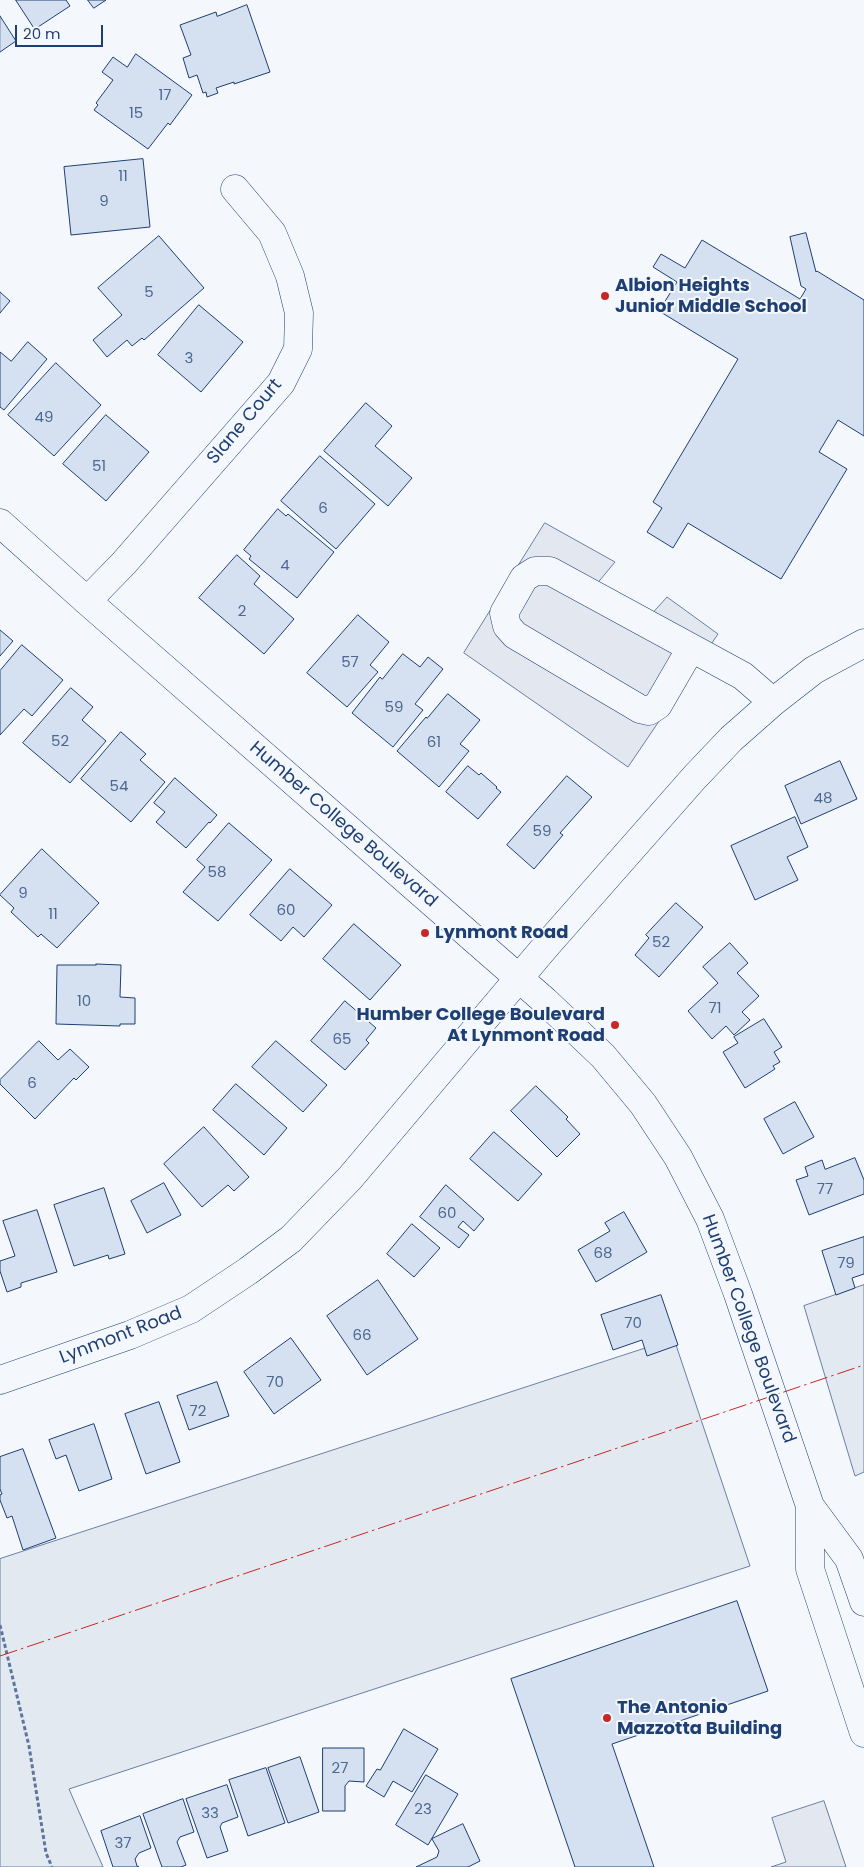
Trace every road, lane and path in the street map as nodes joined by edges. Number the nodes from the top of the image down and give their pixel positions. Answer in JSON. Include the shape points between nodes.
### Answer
{"nodes":[{"id":1,"x":235,"y":189,"type":"dead end"},
{"id":2,"x":0,"y":523,"type":"edge"},
{"id":3,"x":87,"y":601,"type":"junction"},
{"id":4,"x":864,"y":643,"type":"edge"},
{"id":5,"x":691,"y":648,"type":"junction"},
{"id":6,"x":773,"y":702,"type":"junction"},
{"id":7,"x":518,"y":978,"type":"junction"},
{"id":8,"x":0,"y":1380,"type":"edge"},
{"id":9,"x":810,"y":1506,"type":"junction"},
{"id":10,"x":864,"y":1602,"type":"edge"},
{"id":11,"x":0,"y":1625,"type":"edge"},
{"id":12,"x":864,"y":1733,"type":"edge"},
{"id":13,"x":52,"y":1867,"type":"edge"}],
"edges":[{"from":1,"to":3,"type":"street","name":"Slane Court","via":[[272,232],[290,276],[300,313],[298,349],[281,383]]},
{"from":2,"to":3,"type":"street","name":"Humber College Boulevard"},
{"from":3,"to":7,"type":"street","name":"Humber College Boulevard"},
{"from":4,"to":6,"type":"street","name":"Lynmont Road","via":[[814,670]]},
{"from":5,"to":5,"type":"street","via":[[550,572],[535,571],[524,578],[504,613],[515,635],[640,709],[649,711],[658,705]]},
{"from":5,"to":6,"type":"street","via":[[743,676]]},
{"from":6,"to":7,"type":"street","name":"Lynmont Road","via":[[694,778]]},
{"from":7,"to":8,"type":"street","name":"Lynmont Road","via":[[350,1178],[291,1239],[190,1309],[130,1335]]},
{"from":7,"to":9,"type":"street","name":"Humber College Boulevard","via":[[603,1056],[643,1104],[678,1158],[710,1219]]},
{"from":9,"to":10,"type":"street","name":"Humber College Boulevard","via":[[849,1559]]},
{"from":9,"to":12,"type":"street","name":"Humber College Boulevard","via":[[810,1569]]},
{"from":11,"to":13,"type":"path","via":[[29,1746],[46,1853]]}]}
